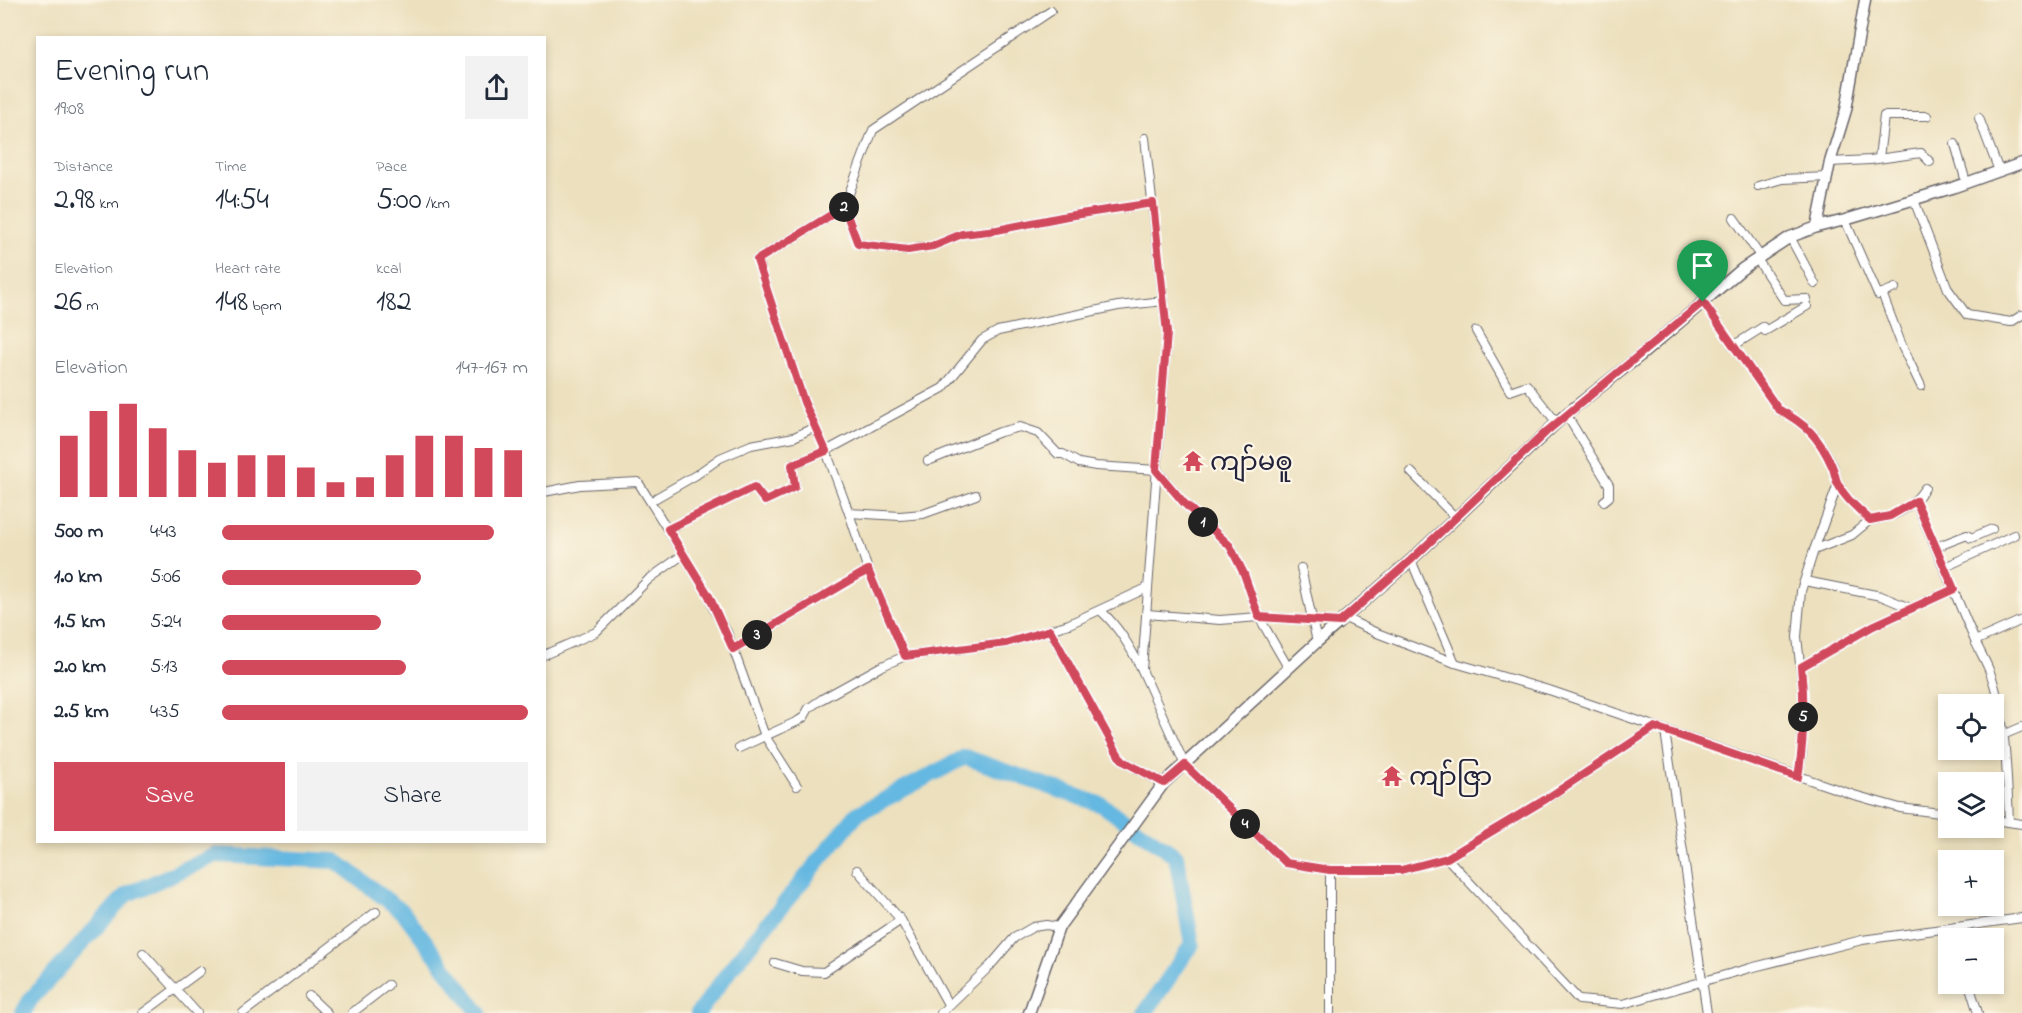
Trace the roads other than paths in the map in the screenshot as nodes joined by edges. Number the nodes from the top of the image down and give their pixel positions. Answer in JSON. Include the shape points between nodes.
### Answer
{"nodes":[{"id":1,"x":1865,"y":0,"type":"edge"},
{"id":2,"x":1051,"y":10,"type":"dead end"},
{"id":3,"x":1927,"y":116,"type":"dead end"},
{"id":4,"x":1979,"y":118,"type":"dead end"},
{"id":5,"x":1145,"y":138,"type":"dead end"},
{"id":6,"x":1955,"y":144,"type":"dead end"},
{"id":7,"x":1879,"y":158,"type":"junction"},
{"id":8,"x":1830,"y":162,"type":"junction"},
{"id":9,"x":1930,"y":162,"type":"dead end"},
{"id":10,"x":2022,"y":163,"type":"edge"},
{"id":11,"x":1999,"y":171,"type":"junction"},
{"id":12,"x":1827,"y":177,"type":"junction"},
{"id":13,"x":1966,"y":182,"type":"junction"},
{"id":14,"x":1758,"y":186,"type":"dead end"},
{"id":15,"x":1914,"y":200,"type":"junction"},
{"id":16,"x":1153,"y":203,"type":"junction"},
{"id":17,"x":844,"y":207,"type":"junction"},
{"id":18,"x":1734,"y":218,"type":"dead end"},
{"id":19,"x":1845,"y":220,"type":"junction"},
{"id":20,"x":1817,"y":227,"type":"junction"},
{"id":21,"x":1790,"y":237,"type":"junction"},
{"id":22,"x":1758,"y":258,"type":"junction"},
{"id":23,"x":1815,"y":284,"type":"dead end"},
{"id":24,"x":1895,"y":288,"type":"dead end"},
{"id":25,"x":1882,"y":293,"type":"junction"},
{"id":26,"x":1164,"y":301,"type":"junction"},
{"id":27,"x":1703,"y":302,"type":"junction"},
{"id":28,"x":2022,"y":315,"type":"edge"},
{"id":29,"x":1476,"y":331,"type":"dead end"},
{"id":30,"x":1733,"y":346,"type":"junction"},
{"id":31,"x":1921,"y":386,"type":"dead end"},
{"id":32,"x":1566,"y":414,"type":"junction"},
{"id":33,"x":1557,"y":423,"type":"junction"},
{"id":34,"x":815,"y":427,"type":"junction"},
{"id":35,"x":826,"y":451,"type":"junction"},
{"id":36,"x":928,"y":461,"type":"dead end"},
{"id":37,"x":1156,"y":470,"type":"junction"},
{"id":38,"x":1412,"y":472,"type":"dead end"},
{"id":39,"x":1838,"y":483,"type":"junction"},
{"id":40,"x":1925,"y":488,"type":"dead end"},
{"id":41,"x":546,"y":492,"type":"edge"},
{"id":42,"x":976,"y":495,"type":"dead end"},
{"id":43,"x":656,"y":498,"type":"dead end"},
{"id":44,"x":1604,"y":501,"type":"dead end"},
{"id":45,"x":1916,"y":501,"type":"junction"},
{"id":46,"x":849,"y":513,"type":"junction"},
{"id":47,"x":1456,"y":518,"type":"junction"},
{"id":48,"x":1870,"y":520,"type":"junction"},
{"id":49,"x":668,"y":529,"type":"junction"},
{"id":50,"x":1992,"y":529,"type":"dead end"},
{"id":51,"x":2014,"y":535,"type":"dead end"},
{"id":52,"x":1936,"y":547,"type":"junction"},
{"id":53,"x":1814,"y":550,"type":"junction"},
{"id":54,"x":684,"y":554,"type":"junction"},
{"id":55,"x":1411,"y":560,"type":"junction"},
{"id":56,"x":1945,"y":567,"type":"junction"},
{"id":57,"x":1301,"y":568,"type":"dead end"},
{"id":58,"x":868,"y":570,"type":"junction"},
{"id":59,"x":1804,"y":581,"type":"junction"},
{"id":60,"x":1147,"y":588,"type":"junction"},
{"id":61,"x":1954,"y":589,"type":"junction"},
{"id":62,"x":1910,"y":608,"type":"junction"},
{"id":63,"x":1100,"y":610,"type":"junction"},
{"id":64,"x":1147,"y":614,"type":"junction"},
{"id":65,"x":1259,"y":617,"type":"junction"},
{"id":66,"x":1312,"y":619,"type":"junction"},
{"id":67,"x":1343,"y":620,"type":"junction"},
{"id":68,"x":2022,"y":620,"type":"edge"},
{"id":69,"x":1050,"y":630,"type":"junction"},
{"id":70,"x":1975,"y":641,"type":"junction"},
{"id":71,"x":1317,"y":642,"type":"junction"},
{"id":72,"x":733,"y":649,"type":"junction"},
{"id":73,"x":546,"y":655,"type":"edge"},
{"id":74,"x":905,"y":656,"type":"junction"},
{"id":75,"x":1455,"y":663,"type":"junction"},
{"id":76,"x":1801,"y":667,"type":"junction"},
{"id":77,"x":1289,"y":669,"type":"junction"},
{"id":78,"x":1142,"y":670,"type":"junction"},
{"id":79,"x":1995,"y":694,"type":"edge"},
{"id":80,"x":1655,"y":727,"type":"junction"},
{"id":81,"x":2022,"y":727,"type":"edge"},
{"id":82,"x":1665,"y":731,"type":"junction"},
{"id":83,"x":2004,"y":735,"type":"edge"},
{"id":84,"x":765,"y":736,"type":"junction"},
{"id":85,"x":2004,"y":745,"type":"edge"},
{"id":86,"x":739,"y":748,"type":"dead end"},
{"id":87,"x":1185,"y":765,"type":"junction"},
{"id":88,"x":1798,"y":777,"type":"junction"},
{"id":89,"x":1164,"y":783,"type":"junction"},
{"id":90,"x":797,"y":786,"type":"dead end"},
{"id":91,"x":1938,"y":813,"type":"edge"},
{"id":92,"x":2004,"y":821,"type":"edge"},
{"id":93,"x":2009,"y":822,"type":"junction"},
{"id":94,"x":2022,"y":824,"type":"edge"},
{"id":95,"x":1447,"y":858,"type":"junction"},
{"id":96,"x":857,"y":870,"type":"dead end"},
{"id":97,"x":1330,"y":870,"type":"junction"},
{"id":98,"x":376,"y":912,"type":"dead end"},
{"id":99,"x":2022,"y":918,"type":"edge"},
{"id":100,"x":901,"y":920,"type":"junction"},
{"id":101,"x":1059,"y":927,"type":"junction"},
{"id":102,"x":1956,"y":927,"type":"joint"},
{"id":103,"x":143,"y":953,"type":"dead end"},
{"id":104,"x":775,"y":963,"type":"dead end"},
{"id":105,"x":200,"y":971,"type":"dead end"},
{"id":106,"x":1702,"y":981,"type":"junction"},
{"id":107,"x":388,"y":985,"type":"dead end"},
{"id":108,"x":175,"y":989,"type":"junction"},
{"id":109,"x":1972,"y":994,"type":"edge"},
{"id":110,"x":309,"y":996,"type":"dead end"},
{"id":111,"x":949,"y":1006,"type":"junction"},
{"id":112,"x":143,"y":1013,"type":"edge"},
{"id":113,"x":197,"y":1013,"type":"edge"},
{"id":114,"x":243,"y":1013,"type":"edge"},
{"id":115,"x":327,"y":1013,"type":"edge"},
{"id":116,"x":352,"y":1013,"type":"edge"},
{"id":117,"x":941,"y":1013,"type":"edge"},
{"id":118,"x":1029,"y":1013,"type":"edge"},
{"id":119,"x":1330,"y":1013,"type":"edge"},
{"id":120,"x":1707,"y":1013,"type":"edge"},
{"id":121,"x":1978,"y":1013,"type":"edge"}],
"edges":[{"from":1,"to":8,"type":"street","via":[[1846,110]]},
{"from":2,"to":17,"type":"street","via":[[873,130]]},
{"from":3,"to":7,"type":"street","via":[[1884,116]]},
{"from":4,"to":11,"type":"street"},
{"from":5,"to":16,"type":"street"},
{"from":6,"to":13,"type":"street"},
{"from":7,"to":8,"type":"street"},
{"from":7,"to":9,"type":"street","via":[[1921,153]]},
{"from":8,"to":12,"type":"street"},
{"from":10,"to":11,"type":"street"},
{"from":11,"to":13,"type":"street"},
{"from":12,"to":14,"type":"street","via":[[1782,179]]},
{"from":12,"to":20,"type":"street"},
{"from":13,"to":15,"type":"street"},
{"from":15,"to":19,"type":"street"},
{"from":15,"to":28,"type":"street","via":[[1948,289],[1966,315],[2011,322]]},
{"from":16,"to":17,"type":"street","via":[[962,234],[933,246],[908,250],[858,244]]},
{"from":16,"to":26,"type":"street"},
{"from":17,"to":34,"type":"street","via":[[757,260]]},
{"from":18,"to":22,"type":"street"},
{"from":19,"to":20,"type":"street"},
{"from":19,"to":25,"type":"street","via":[[1878,295]]},
{"from":20,"to":21,"type":"street"},
{"from":21,"to":22,"type":"street"},
{"from":21,"to":23,"type":"street"},
{"from":22,"to":27,"type":"street"},
{"from":22,"to":30,"type":"street","via":[[1784,300],[1807,303],[1765,331],[1763,327]]},
{"from":24,"to":25,"type":"street"},
{"from":25,"to":31,"type":"street"},
{"from":26,"to":35,"type":"street","via":[[1118,306],[998,331],[982,340],[943,388]]},
{"from":26,"to":37,"type":"street","via":[[1167,333]]},
{"from":27,"to":30,"type":"street"},
{"from":27,"to":32,"type":"street"},
{"from":29,"to":33,"type":"street","via":[[1510,391],[1527,386]]},
{"from":30,"to":39,"type":"street","via":[[1778,409],[1816,437]]},
{"from":32,"to":33,"type":"street"},
{"from":32,"to":44,"type":"street","via":[[1610,485],[1610,497]]},
{"from":33,"to":47,"type":"street"},
{"from":34,"to":35,"type":"street"},
{"from":34,"to":43,"type":"street","via":[[720,458]]},
{"from":35,"to":46,"type":"street"},
{"from":35,"to":49,"type":"street","via":[[792,465],[795,487],[765,501],[754,487]]},
{"from":36,"to":37,"type":"street","via":[[1020,427],[1038,433],[1058,454],[1079,464]]},
{"from":37,"to":60,"type":"street"},
{"from":37,"to":65,"type":"street","via":[[1230,546]]},
{"from":38,"to":47,"type":"street"},
{"from":39,"to":48,"type":"street","via":[[1847,498]]},
{"from":39,"to":53,"type":"street"},
{"from":40,"to":45,"type":"street"},
{"from":41,"to":49,"type":"street","via":[[580,485],[638,482]]},
{"from":42,"to":46,"type":"street","via":[[923,514]]},
{"from":45,"to":48,"type":"street","via":[[1890,516]]},
{"from":45,"to":52,"type":"street"},
{"from":46,"to":58,"type":"street"},
{"from":47,"to":55,"type":"street"},
{"from":48,"to":53,"type":"street","via":[[1852,535]]},
{"from":49,"to":54,"type":"street"},
{"from":50,"to":52,"type":"street"},
{"from":51,"to":56,"type":"street"},
{"from":52,"to":56,"type":"street"},
{"from":53,"to":59,"type":"street"},
{"from":54,"to":72,"type":"street"},
{"from":54,"to":73,"type":"street","via":[[649,579],[596,632]]},
{"from":55,"to":67,"type":"street"},
{"from":55,"to":75,"type":"street"},
{"from":56,"to":61,"type":"street"},
{"from":57,"to":66,"type":"street"},
{"from":58,"to":72,"type":"street"},
{"from":58,"to":74,"type":"street"},
{"from":59,"to":62,"type":"street","via":[[1881,596]]},
{"from":59,"to":76,"type":"street","via":[[1797,637]]},
{"from":60,"to":63,"type":"street"},
{"from":60,"to":64,"type":"street"},
{"from":61,"to":62,"type":"street"},
{"from":61,"to":70,"type":"street"},
{"from":62,"to":76,"type":"street"},
{"from":63,"to":69,"type":"street"},
{"from":63,"to":78,"type":"street","via":[[1114,622]]},
{"from":64,"to":65,"type":"street","via":[[1220,620]]},
{"from":64,"to":78,"type":"street"},
{"from":65,"to":66,"type":"street"},
{"from":65,"to":77,"type":"street"},
{"from":66,"to":67,"type":"street"},
{"from":66,"to":71,"type":"street"},
{"from":67,"to":71,"type":"street"},
{"from":67,"to":75,"type":"street"},
{"from":68,"to":70,"type":"street"},
{"from":69,"to":74,"type":"street","via":[[1006,643]]},
{"from":69,"to":89,"type":"street","via":[[1119,756]]},
{"from":70,"to":79,"type":"street","via":[[1991,675]]},
{"from":71,"to":77,"type":"street"},
{"from":72,"to":84,"type":"street"},
{"from":74,"to":84,"type":"street","via":[[855,680],[809,708],[804,717]]},
{"from":75,"to":80,"type":"street"},
{"from":76,"to":88,"type":"street","via":[[1802,742]]},
{"from":77,"to":87,"type":"street"},
{"from":78,"to":87,"type":"street"},
{"from":80,"to":82,"type":"street"},
{"from":80,"to":95,"type":"street"},
{"from":81,"to":83,"type":"street"},
{"from":82,"to":88,"type":"street"},
{"from":82,"to":106,"type":"street"},
{"from":84,"to":86,"type":"street"},
{"from":84,"to":90,"type":"street"},
{"from":85,"to":93,"type":"street"},
{"from":87,"to":89,"type":"street"},
{"from":87,"to":97,"type":"street","via":[[1286,863]]},
{"from":88,"to":91,"type":"street","via":[[1900,808]]},
{"from":89,"to":101,"type":"street"},
{"from":92,"to":93,"type":"street"},
{"from":93,"to":94,"type":"street"},
{"from":95,"to":97,"type":"street","via":[[1401,870]]},
{"from":95,"to":106,"type":"street","via":[[1579,1000],[1623,1004]]},
{"from":96,"to":100,"type":"street"},
{"from":97,"to":119,"type":"street"},
{"from":98,"to":114,"type":"street"},
{"from":99,"to":102,"type":"street"},
{"from":100,"to":104,"type":"street","via":[[824,972]]},
{"from":100,"to":111,"type":"street"},
{"from":101,"to":111,"type":"street","via":[[1046,924],[1014,938]]},
{"from":101,"to":118,"type":"street"},
{"from":102,"to":106,"type":"street","via":[[1862,940]]},
{"from":103,"to":108,"type":"street"},
{"from":105,"to":108,"type":"street"},
{"from":106,"to":120,"type":"street"},
{"from":107,"to":116,"type":"street"},
{"from":108,"to":112,"type":"street"},
{"from":108,"to":113,"type":"street"},
{"from":109,"to":121,"type":"street"},
{"from":110,"to":115,"type":"street"},
{"from":111,"to":117,"type":"street"}]}
